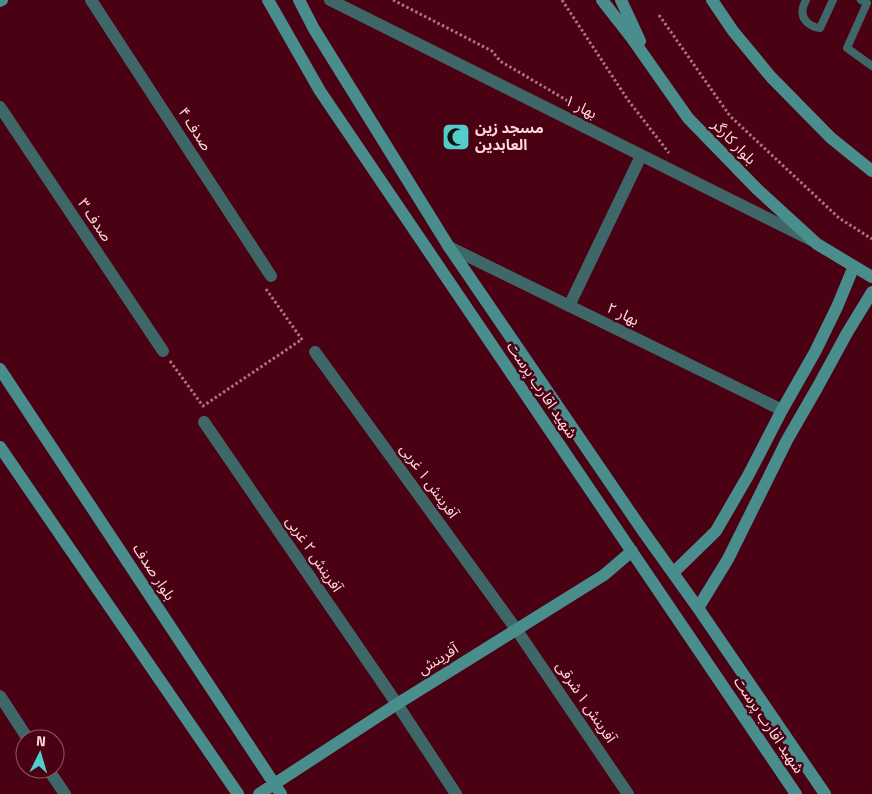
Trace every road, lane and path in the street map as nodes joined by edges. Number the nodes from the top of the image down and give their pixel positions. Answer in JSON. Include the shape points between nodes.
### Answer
{"nodes":[{"id":1,"x":91,"y":0,"type":"edge"},
{"id":2,"x":268,"y":0,"type":"edge"},
{"id":3,"x":299,"y":0,"type":"edge"},
{"id":4,"x":330,"y":0,"type":"edge"},
{"id":5,"x":393,"y":0,"type":"edge"},
{"id":6,"x":562,"y":0,"type":"edge"},
{"id":7,"x":602,"y":0,"type":"edge"},
{"id":8,"x":621,"y":0,"type":"edge"},
{"id":9,"x":712,"y":0,"type":"edge"},
{"id":10,"x":806,"y":0,"type":"edge"},
{"id":11,"x":833,"y":0,"type":"edge"},
{"id":12,"x":861,"y":0,"type":"edge"},
{"id":13,"x":659,"y":15,"type":"dead end"},
{"id":14,"x":872,"y":66,"type":"edge"},
{"id":15,"x":652,"y":67,"type":"junction"},
{"id":16,"x":573,"y":104,"type":"dead end"},
{"id":17,"x":0,"y":107,"type":"edge"},
{"id":18,"x":663,"y":151,"type":"dead end"},
{"id":19,"x":641,"y":156,"type":"junction"},
{"id":20,"x":872,"y":171,"type":"edge"},
{"id":21,"x":872,"y":239,"type":"edge"},
{"id":22,"x":817,"y":244,"type":"junction"},
{"id":23,"x":449,"y":248,"type":"junction"},
{"id":24,"x":854,"y":266,"type":"junction"},
{"id":25,"x":271,"y":276,"type":"joint"},
{"id":26,"x":872,"y":277,"type":"edge"},
{"id":27,"x":872,"y":292,"type":"edge"},
{"id":28,"x":569,"y":306,"type":"junction"},
{"id":29,"x":302,"y":340,"type":"junction"},
{"id":30,"x":163,"y":351,"type":"joint"},
{"id":31,"x":315,"y":352,"type":"joint"},
{"id":32,"x":0,"y":369,"type":"edge"},
{"id":33,"x":782,"y":410,"type":"junction"},
{"id":34,"x":204,"y":422,"type":"dead end"},
{"id":35,"x":0,"y":447,"type":"edge"},
{"id":36,"x":632,"y":551,"type":"junction"},
{"id":37,"x":674,"y":572,"type":"junction"},
{"id":38,"x":698,"y":608,"type":"junction"},
{"id":39,"x":516,"y":629,"type":"junction"},
{"id":40,"x":0,"y":696,"type":"edge"},
{"id":41,"x":397,"y":704,"type":"junction"},
{"id":42,"x":21,"y":729,"type":"edge"},
{"id":43,"x":55,"y":779,"type":"edge"},
{"id":44,"x":278,"y":789,"type":"edge"},
{"id":45,"x":65,"y":794,"type":"edge"},
{"id":46,"x":238,"y":794,"type":"edge"},
{"id":47,"x":259,"y":794,"type":"edge"},
{"id":48,"x":456,"y":794,"type":"edge"},
{"id":49,"x":628,"y":794,"type":"edge"},
{"id":50,"x":796,"y":794,"type":"edge"},
{"id":51,"x":825,"y":794,"type":"edge"}],
"edges":[{"from":1,"to":25,"type":"street","name":"صدف ۴"},
{"from":2,"to":36,"type":"main road","name":"شهید اقارب پرست","via":[[320,91]]},
{"from":3,"to":23,"type":"main road","name":"شهید اقارب پرست"},
{"from":4,"to":19,"type":"street","name":"بهار ۱"},
{"from":5,"to":16,"type":"path","via":[[492,51],[500,62]]},
{"from":6,"to":18,"type":"path","via":[[628,100],[671,155]]},
{"from":7,"to":15,"type":"main road","name":"بلوار کارگر"},
{"from":8,"to":15,"type":"main road"},
{"from":9,"to":20,"type":"main road","via":[[771,77],[831,138]]},
{"from":10,"to":11,"type":"lane","via":[[803,16],[815,28],[820,28]]},
{"from":12,"to":14,"type":"lane","via":[[867,3],[847,48]]},
{"from":13,"to":21,"type":"path","via":[[730,116],[839,218]]},
{"from":15,"to":22,"type":"main road","name":"بلوار کارگر","via":[[688,118]]},
{"from":17,"to":30,"type":"street","name":"صدف ۳"},
{"from":19,"to":22,"type":"street","name":"بهار ۱"},
{"from":19,"to":28,"type":"street"},
{"from":22,"to":24,"type":"main road","name":"بلوار کارگر"},
{"from":23,"to":28,"type":"street","name":"بهار ۲"},
{"from":23,"to":37,"type":"main road","name":"شهید اقارب پرست"},
{"from":24,"to":26,"type":"main road","name":"بلوار کارگر"},
{"from":24,"to":33,"type":"main road","via":[[815,352]]},
{"from":25,"to":29,"type":"path","via":[[261,282]]},
{"from":27,"to":38,"type":"main road","via":[[787,440],[728,559]]},
{"from":28,"to":33,"type":"street","name":"بهار ۲"},
{"from":29,"to":30,"type":"path","via":[[203,406]]},
{"from":29,"to":31,"type":"path"},
{"from":31,"to":39,"type":"street","name":"آفرینش ۱ غربی"},
{"from":32,"to":44,"type":"main road","name":"بلوار صدف"},
{"from":33,"to":37,"type":"main road","via":[[716,530]]},
{"from":34,"to":41,"type":"street","name":"آفرینش ۲ غربی"},
{"from":35,"to":46,"type":"main road"},
{"from":36,"to":39,"type":"main road","name":"آفرینش","via":[[604,575]]},
{"from":36,"to":50,"type":"main road","name":"شهید اقارب پرست"},
{"from":37,"to":38,"type":"main road","name":"شهید اقارب پرست"},
{"from":38,"to":51,"type":"main road","name":"شهید اقارب پرست"},
{"from":39,"to":41,"type":"main road","name":"آفرینش"},
{"from":39,"to":49,"type":"street","name":"آفرینش ۱ شرقی"},
{"from":40,"to":42,"type":"street"},
{"from":41,"to":44,"type":"main road","name":"آفرینش"},
{"from":41,"to":48,"type":"street","name":"آفرینش ۲ غربی"},
{"from":43,"to":45,"type":"street"},
{"from":44,"to":47,"type":"main road","name":"آفرینش"}]}
